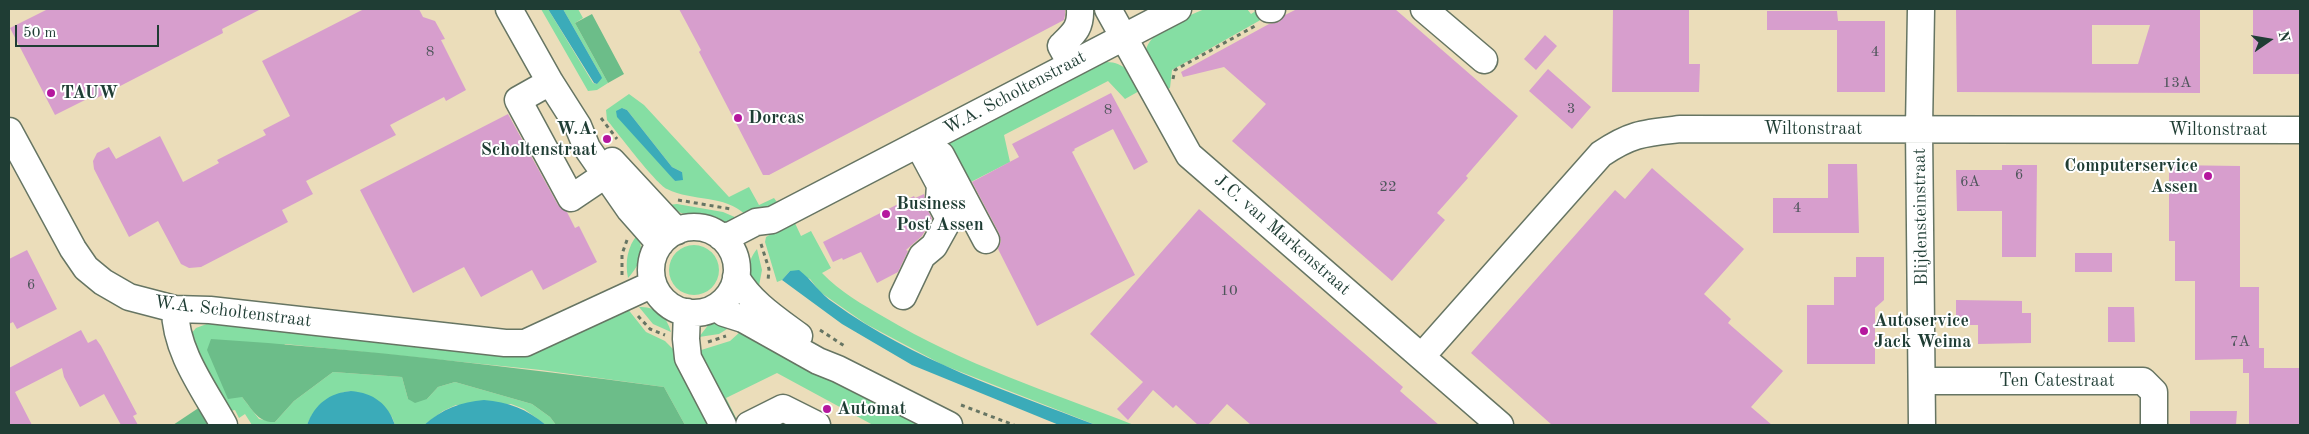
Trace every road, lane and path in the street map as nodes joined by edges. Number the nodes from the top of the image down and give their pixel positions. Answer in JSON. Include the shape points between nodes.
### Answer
{"nodes":[{"id":1,"x":509,"y":9,"type":"edge"},
{"id":2,"x":1080,"y":9,"type":"edge"},
{"id":3,"x":1108,"y":9,"type":"edge"},
{"id":4,"x":1178,"y":9,"type":"edge"},
{"id":5,"x":1270,"y":9,"type":"edge"},
{"id":6,"x":1424,"y":9,"type":"edge"},
{"id":7,"x":1921,"y":9,"type":"edge"},
{"id":8,"x":1123,"y":37,"type":"junction"},
{"id":9,"x":1484,"y":60,"type":"dead end"},
{"id":10,"x":1071,"y":64,"type":"junction"},
{"id":11,"x":550,"y":82,"type":"junction"},
{"id":12,"x":1171,"y":85,"type":"dead end"},
{"id":13,"x":1919,"y":128,"type":"junction"},
{"id":14,"x":2300,"y":130,"type":"edge"},
{"id":15,"x":9,"y":131,"type":"edge"},
{"id":16,"x":925,"y":140,"type":"junction"},
{"id":17,"x":611,"y":171,"type":"junction"},
{"id":18,"x":632,"y":233,"type":"dead end"},
{"id":19,"x":668,"y":237,"type":"junction"},
{"id":20,"x":986,"y":240,"type":"dead end"},
{"id":21,"x":730,"y":256,"type":"junction"},
{"id":22,"x":622,"y":277,"type":"dead end"},
{"id":23,"x":653,"y":284,"type":"junction"},
{"id":24,"x":903,"y":296,"type":"dead end"},
{"id":25,"x":716,"y":307,"type":"junction"},
{"id":26,"x":175,"y":310,"type":"junction"},
{"id":27,"x":687,"y":312,"type":"junction"},
{"id":28,"x":1422,"y":356,"type":"junction"},
{"id":29,"x":838,"y":369,"type":"junction"},
{"id":30,"x":1923,"y":381,"type":"junction"},
{"id":31,"x":945,"y":424,"type":"edge"},
{"id":32,"x":224,"y":425,"type":"edge"},
{"id":33,"x":723,"y":425,"type":"edge"},
{"id":34,"x":749,"y":425,"type":"edge"},
{"id":35,"x":817,"y":425,"type":"edge"},
{"id":36,"x":1500,"y":425,"type":"edge"},
{"id":37,"x":1922,"y":425,"type":"edge"},
{"id":38,"x":2154,"y":425,"type":"edge"}],
"edges":[{"from":1,"to":11,"type":"street"},
{"from":2,"to":10,"type":"street","via":[[1081,22],[1061,46]]},
{"from":3,"to":8,"type":"street","name":"J.C. van Markenstraat"},
{"from":4,"to":8,"type":"street","name":"W.A. Scholtenstraat"},
{"from":5,"to":12,"type":"path","via":[[1266,20],[1176,70]]},
{"from":6,"to":9,"type":"street"},
{"from":7,"to":13,"type":"street","name":"Blijdensteinstraat"},
{"from":8,"to":10,"type":"street","name":"W.A. Scholtenstraat"},
{"from":8,"to":28,"type":"street","name":"J.C. van Markenstraat","via":[[1189,155]]},
{"from":10,"to":16,"type":"street","name":"W.A. Scholtenstraat","via":[[1022,78],[980,100]]},
{"from":11,"to":17,"type":"street","via":[[578,126],[587,148]]},
{"from":11,"to":17,"type":"street","via":[[518,100],[570,198]]},
{"from":13,"to":14,"type":"street","name":"Wiltonstraat"},
{"from":13,"to":28,"type":"street","name":"Wiltonstraat","via":[[1681,129],[1639,133],[1601,154]]},
{"from":13,"to":30,"type":"street","name":"Blijdensteinstraat"},
{"from":15,"to":26,"type":"street","name":"W.A. Scholtenstraat","via":[[72,249],[86,268],[129,297]]},
{"from":16,"to":20,"type":"street"},
{"from":16,"to":21,"type":"street","name":"W.A. Scholtenstraat","via":[[772,220],[762,232]]},
{"from":16,"to":24,"type":"street","via":[[940,185],[939,200],[949,219],[934,246],[922,256]]},
{"from":17,"to":19,"type":"street","via":[[630,210]]},
{"from":18,"to":22,"type":"path","via":[[622,254]]},
{"from":19,"to":21,"type":"street","via":[[688,228],[711,231]]},
{"from":19,"to":23,"type":"street","via":[[652,263]]},
{"from":21,"to":25,"type":"street","via":[[729,295]]},
{"from":21,"to":29,"type":"street","via":[[742,288],[777,320],[827,356]]},
{"from":23,"to":26,"type":"street","name":"W.A. Scholtenstraat","via":[[525,343],[506,344],[210,310]]},
{"from":23,"to":27,"type":"street","via":[[666,303]]},
{"from":25,"to":27,"type":"street","via":[[697,313]]},
{"from":25,"to":29,"type":"street"},
{"from":26,"to":32,"type":"street","via":[[175,328],[181,346]]},
{"from":27,"to":33,"type":"street","via":[[688,358]]},
{"from":28,"to":36,"type":"street","name":"J.C. van Markenstraat"},
{"from":29,"to":31,"type":"street"},
{"from":30,"to":37,"type":"street","name":"Blijdensteinstraat"},
{"from":30,"to":38,"type":"street","name":"Ten Catestraat","via":[[2142,381],[2154,392]]},
{"from":34,"to":35,"type":"street","via":[[783,408]]}]}
